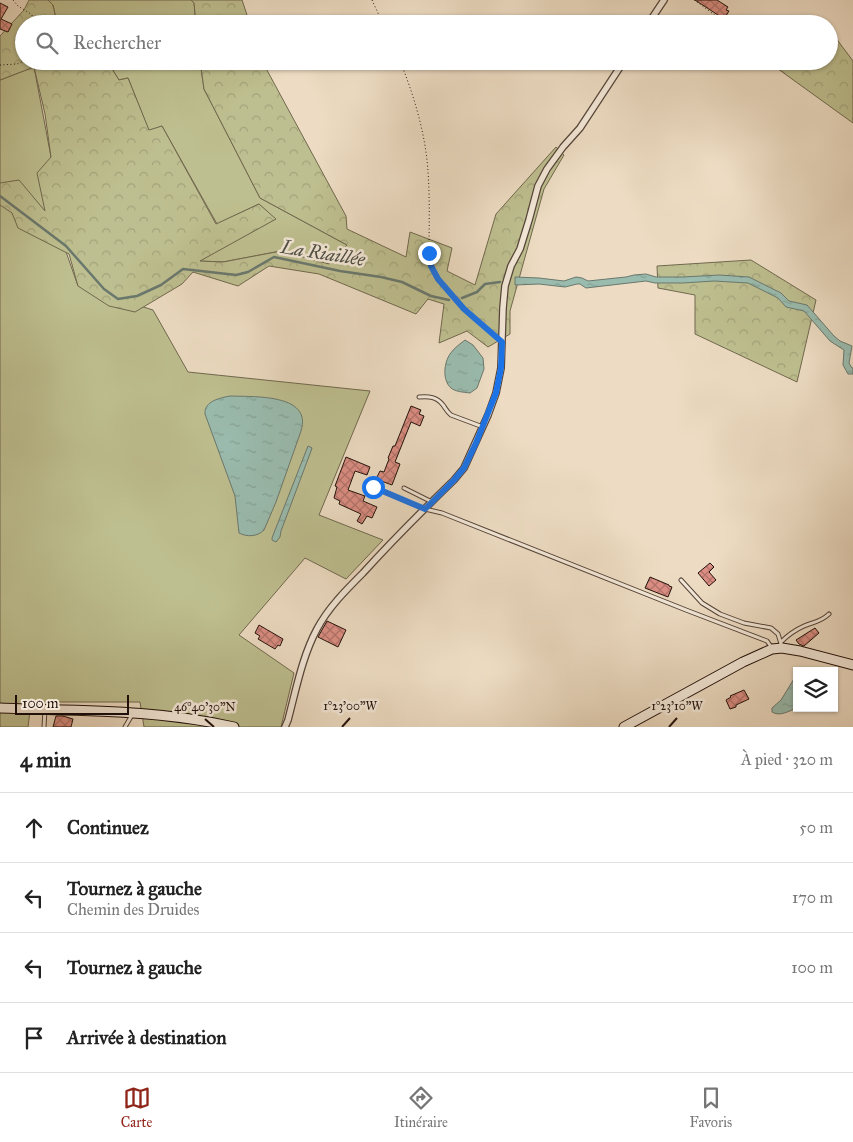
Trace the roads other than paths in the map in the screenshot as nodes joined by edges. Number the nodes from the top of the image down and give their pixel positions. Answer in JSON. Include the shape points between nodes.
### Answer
{"nodes":[{"id":1,"x":664,"y":0,"type":"edge"},
{"id":2,"x":654,"y":15,"type":"edge"},
{"id":3,"x":618,"y":70,"type":"edge"},
{"id":4,"x":419,"y":397,"type":"dead end"},
{"id":5,"x":483,"y":427,"type":"junction"},
{"id":6,"x":373,"y":487,"type":"dead end"},
{"id":7,"x":404,"y":488,"type":"dead end"},
{"id":8,"x":432,"y":502,"type":"junction"},
{"id":9,"x":425,"y":509,"type":"junction"},
{"id":10,"x":682,"y":580,"type":"dead end"},
{"id":11,"x":829,"y":614,"type":"dead end"},
{"id":12,"x":782,"y":645,"type":"junction"},
{"id":13,"x":772,"y":649,"type":"junction"},
{"id":14,"x":853,"y":665,"type":"edge"},
{"id":15,"x":0,"y":708,"type":"edge"},
{"id":16,"x":45,"y":710,"type":"junction"},
{"id":17,"x":133,"y":712,"type":"junction"},
{"id":18,"x":44,"y":727,"type":"edge"},
{"id":19,"x":125,"y":727,"type":"edge"},
{"id":20,"x":234,"y":727,"type":"edge"},
{"id":21,"x":285,"y":727,"type":"edge"},
{"id":22,"x":624,"y":727,"type":"edge"}],
"edges":[{"from":1,"to":2,"type":"street"},
{"from":3,"to":5,"type":"street","via":[[538,186],[520,249],[504,286],[501,368],[496,393]]},
{"from":4,"to":5,"type":"lane","via":[[430,396],[451,415]]},
{"from":5,"to":8,"type":"street","via":[[464,468]]},
{"from":6,"to":9,"type":"lane"},
{"from":7,"to":8,"type":"lane"},
{"from":8,"to":9,"type":"street"},
{"from":9,"to":13,"type":"lane","via":[[767,640]]},
{"from":9,"to":21,"type":"street","via":[[324,616],[305,656]]},
{"from":10,"to":12,"type":"lane","via":[[702,603],[744,623],[771,628],[778,634]]},
{"from":11,"to":12,"type":"lane","via":[[820,622],[789,634]]},
{"from":12,"to":13,"type":"street"},
{"from":12,"to":14,"type":"street"},
{"from":13,"to":22,"type":"street"},
{"from":15,"to":16,"type":"street"},
{"from":16,"to":17,"type":"street"},
{"from":16,"to":18,"type":"lane"},
{"from":17,"to":19,"type":"lane"},
{"from":17,"to":20,"type":"street"}]}
